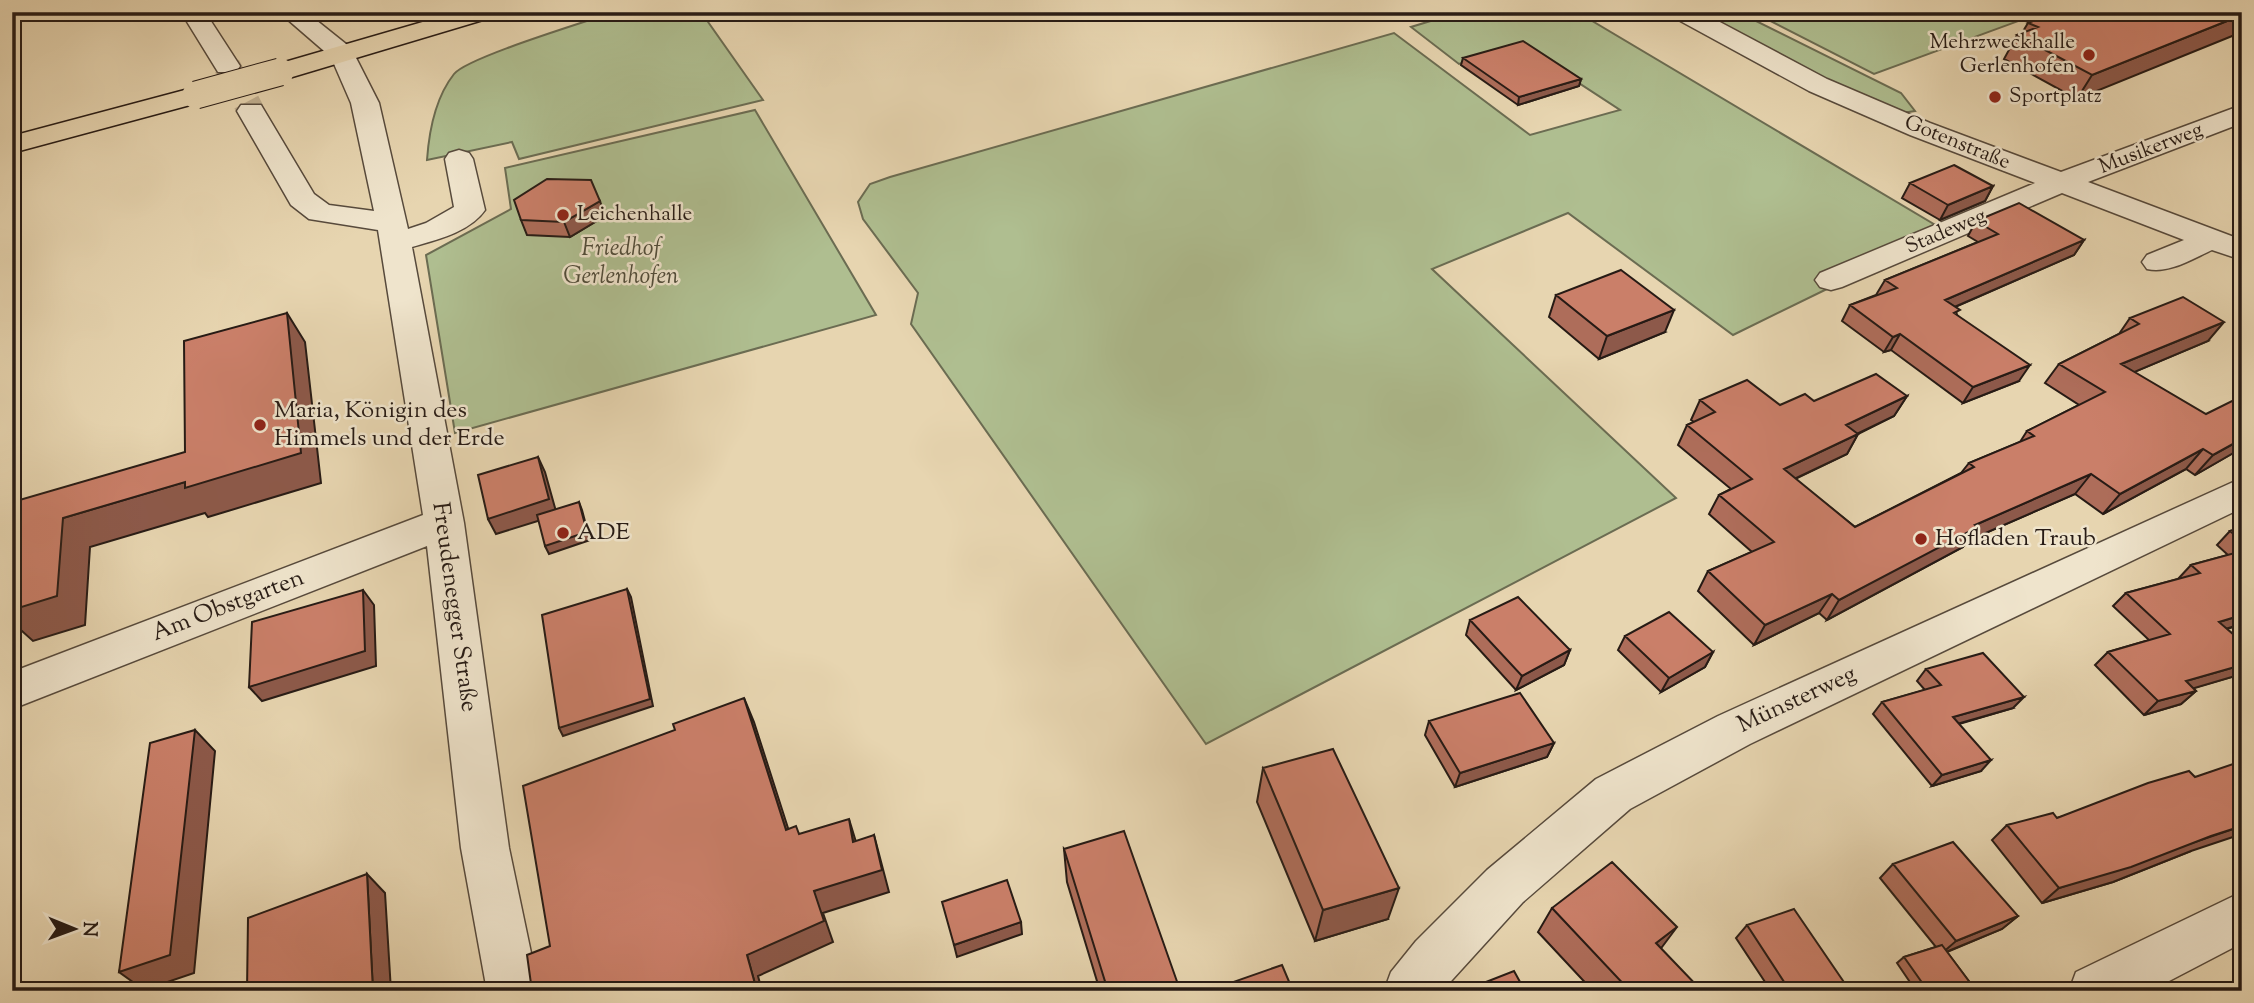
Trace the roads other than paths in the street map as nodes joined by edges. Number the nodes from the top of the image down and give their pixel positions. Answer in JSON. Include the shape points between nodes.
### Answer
{"nodes":[{"id":1,"x":193,"y":12,"type":"edge"},
{"id":2,"x":291,"y":12,"type":"edge"},
{"id":3,"x":484,"y":12,"type":"edge"},
{"id":4,"x":1682,"y":12,"type":"edge"},
{"id":5,"x":342,"y":53,"type":"junction"},
{"id":6,"x":227,"y":66,"type":"tunnel mouth"},
{"id":7,"x":251,"y":111,"type":"tunnel mouth"},
{"id":8,"x":2242,"y":114,"type":"edge"},
{"id":9,"x":12,"y":145,"type":"edge"},
{"id":10,"x":459,"y":159,"type":"dead end"},
{"id":11,"x":2060,"y":183,"type":"junction"},
{"id":12,"x":393,"y":233,"type":"junction"},
{"id":13,"x":2212,"y":239,"type":"junction"},
{"id":14,"x":2242,"y":251,"type":"edge"},
{"id":15,"x":2158,"y":262,"type":"dead end"},
{"id":16,"x":1831,"y":280,"type":"dead end"},
{"id":17,"x":2242,"y":492,"type":"edge"},
{"id":18,"x":444,"y":523,"type":"junction"},
{"id":19,"x":12,"y":691,"type":"edge"},
{"id":20,"x":2242,"y":916,"type":"edge"},
{"id":21,"x":513,"y":991,"type":"edge"},
{"id":22,"x":1410,"y":991,"type":"edge"},
{"id":23,"x":2095,"y":991,"type":"edge"}],
"edges":[{"from":1,"to":6,"type":"street"},
{"from":2,"to":5,"type":"street","name":"Freudenegger Straße"},
{"from":3,"to":5,"type":"main road"},
{"from":4,"to":11,"type":"street","name":"Gotenstraße","via":[[1818,85]]},
{"from":5,"to":9,"type":"main road","bridge":true},
{"from":5,"to":12,"type":"street","name":"Freudenegger Straße","via":[[365,103]]},
{"from":7,"to":12,"type":"street","via":[[302,199],[320,213]]},
{"from":8,"to":11,"type":"street","name":"Musikerweg"},
{"from":10,"to":12,"type":"street","via":[[470,210],[437,230]]},
{"from":11,"to":13,"type":"street","name":"Gotenstraße"},
{"from":11,"to":16,"type":"street","name":"Stadeweg"},
{"from":12,"to":18,"type":"street","name":"Freudenegger Straße"},
{"from":13,"to":14,"type":"street","name":"Gotenstraße"},
{"from":13,"to":15,"type":"street"},
{"from":17,"to":22,"type":"street","name":"Münsterweg","via":[[1734,730],[1613,794],[1504,886]]},
{"from":18,"to":19,"type":"street","name":"Am Obstgarten"},
{"from":18,"to":21,"type":"street","name":"Freudenegger Straße","via":[[485,848]]},
{"from":20,"to":23,"type":"street"}]}
